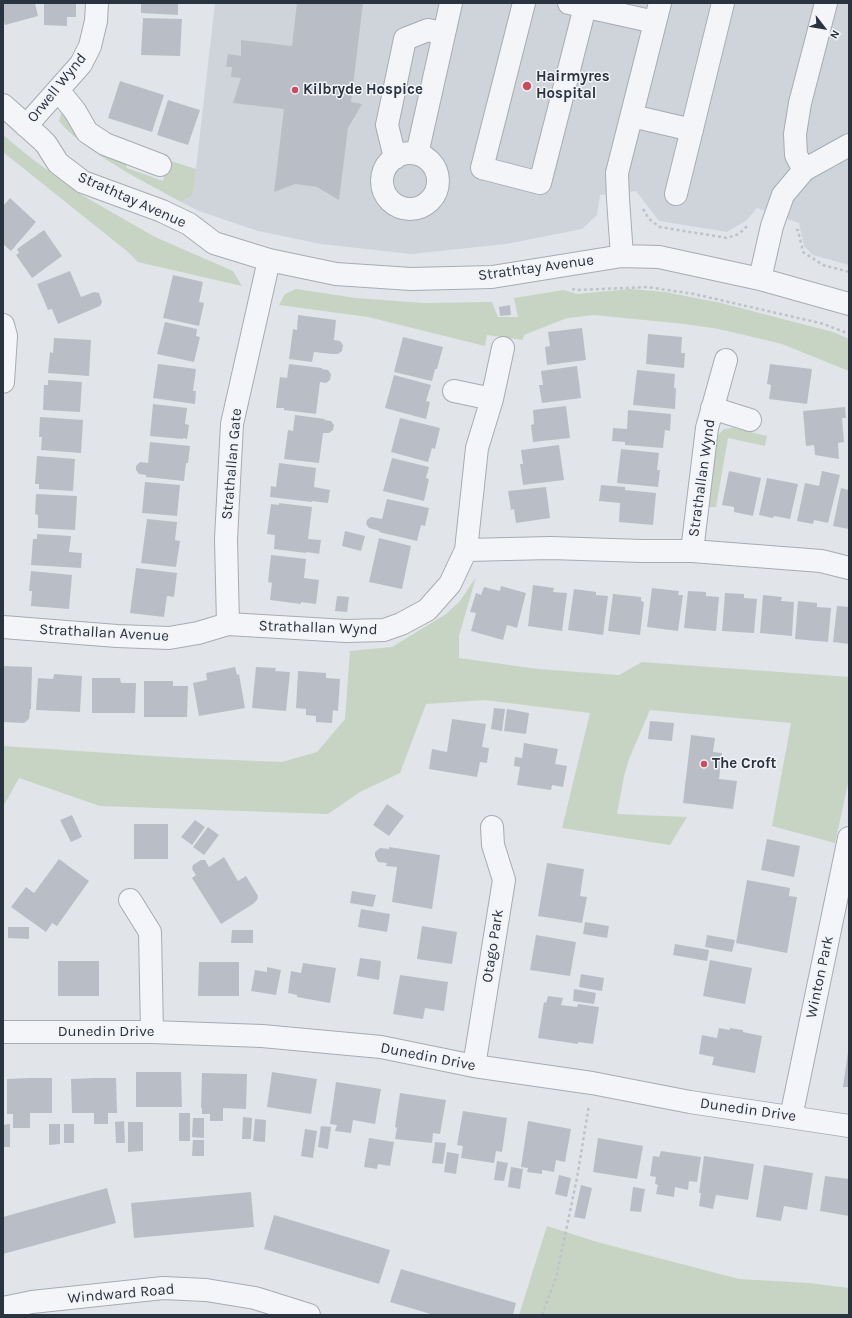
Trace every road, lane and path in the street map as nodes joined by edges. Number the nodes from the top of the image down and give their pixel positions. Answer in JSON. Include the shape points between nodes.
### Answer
{"nodes":[{"id":1,"x":97,"y":3,"type":"edge"},
{"id":2,"x":451,"y":3,"type":"edge"},
{"id":3,"x":524,"y":3,"type":"edge"},
{"id":4,"x":723,"y":3,"type":"edge"},
{"id":5,"x":826,"y":3,"type":"edge"},
{"id":6,"x":592,"y":6,"type":"edge"},
{"id":7,"x":657,"y":13,"type":"edge"},
{"id":8,"x":444,"y":34,"type":"junction"},
{"id":9,"x":58,"y":90,"type":"junction"},
{"id":10,"x":3,"y":105,"type":"edge"},
{"id":11,"x":632,"y":116,"type":"junction"},
{"id":12,"x":26,"y":126,"type":"junction"},
{"id":13,"x":692,"y":130,"type":"junction"},
{"id":14,"x":849,"y":145,"type":"edge"},
{"id":15,"x":417,"y":154,"type":"junction"},
{"id":16,"x":395,"y":158,"type":"junction"},
{"id":17,"x":160,"y":165,"type":"dead end"},
{"id":18,"x":804,"y":170,"type":"junction"},
{"id":19,"x":676,"y":194,"type":"dead end"},
{"id":20,"x":618,"y":199,"type":"junction"},
{"id":21,"x":774,"y":223,"type":"junction"},
{"id":22,"x":622,"y":256,"type":"junction"},
{"id":23,"x":269,"y":260,"type":"junction"},
{"id":24,"x":849,"y":272,"type":"edge"},
{"id":25,"x":760,"y":279,"type":"junction"},
{"id":26,"x":570,"y":288,"type":"dead end"},
{"id":27,"x":849,"y":304,"type":"edge"},
{"id":28,"x":3,"y":325,"type":"edge"},
{"id":29,"x":849,"y":334,"type":"edge"},
{"id":30,"x":503,"y":348,"type":"dead end"},
{"id":31,"x":726,"y":360,"type":"dead end"},
{"id":32,"x":3,"y":382,"type":"edge"},
{"id":33,"x":454,"y":391,"type":"dead end"},
{"id":34,"x":492,"y":399,"type":"junction"},
{"id":35,"x":712,"y":408,"type":"junction"},
{"id":36,"x":750,"y":420,"type":"dead end"},
{"id":37,"x":466,"y":550,"type":"junction"},
{"id":38,"x":692,"y":551,"type":"junction"},
{"id":39,"x":849,"y":568,"type":"edge"},
{"id":40,"x":228,"y":624,"type":"junction"},
{"id":41,"x":3,"y":627,"type":"edge"},
{"id":42,"x":492,"y":827,"type":"dead end"},
{"id":43,"x":849,"y":838,"type":"edge"},
{"id":44,"x":130,"y":900,"type":"dead end"},
{"id":45,"x":3,"y":1032,"type":"edge"},
{"id":46,"x":152,"y":1032,"type":"junction"},
{"id":47,"x":474,"y":1066,"type":"junction"},
{"id":48,"x":592,"y":1084,"type":"junction"},
{"id":49,"x":791,"y":1117,"type":"junction"},
{"id":50,"x":849,"y":1126,"type":"edge"},
{"id":51,"x":3,"y":1308,"type":"edge"},
{"id":52,"x":309,"y":1315,"type":"edge"},
{"id":53,"x":542,"y":1315,"type":"edge"}],
"edges":[{"from":1,"to":9,"type":"street","name":"Orwell Wynd","via":[[90,46],[80,64]]},
{"from":2,"to":8,"type":"street"},
{"from":3,"to":6,"type":"street","via":[[482,168],[540,183]]},
{"from":4,"to":13,"type":"street"},
{"from":5,"to":18,"type":"street","via":[[800,103],[795,134],[796,155]]},
{"from":6,"to":7,"type":"street"},
{"from":7,"to":11,"type":"street"},
{"from":8,"to":15,"type":"street"},
{"from":8,"to":16,"type":"street","via":[[428,30],[405,39],[387,125]]},
{"from":9,"to":12,"type":"street","name":"Orwell Wynd"},
{"from":9,"to":17,"type":"street","via":[[75,111],[87,132],[105,144]]},
{"from":10,"to":12,"type":"street","name":"Strathtay Avenue"},
{"from":11,"to":13,"type":"street"},
{"from":11,"to":20,"type":"street","via":[[617,173]]},
{"from":12,"to":23,"type":"street","name":"Strathtay Avenue","via":[[46,144],[58,163],[83,182],[162,211],[189,224],[214,244]]},
{"from":13,"to":19,"type":"street"},
{"from":14,"to":18,"type":"street"},
{"from":15,"to":16,"type":"street","via":[[402,154]]},
{"from":15,"to":16,"type":"street","via":[[433,164],[439,182],[432,199],[425,206],[416,209],[397,206],[384,192],[384,173],[388,164]]},
{"from":18,"to":21,"type":"street","via":[[783,196]]},
{"from":20,"to":21,"type":"path","via":[[638,200],[649,219],[660,227],[727,238],[739,234],[754,218]]},
{"from":20,"to":22,"type":"street"},
{"from":21,"to":24,"type":"path","via":[[798,230],[803,252],[823,265]]},
{"from":21,"to":25,"type":"street"},
{"from":22,"to":23,"type":"street","name":"Strathtay Avenue","via":[[492,277],[412,279],[336,274]]},
{"from":22,"to":25,"type":"street","name":"Strathtay Avenue","via":[[659,257]]},
{"from":23,"to":40,"type":"street","name":"Strathallan Gate","via":[[232,424],[226,539]]},
{"from":25,"to":27,"type":"street","name":"Strathtay Avenue"},
{"from":26,"to":29,"type":"path","via":[[576,290],[648,287],[694,294],[824,324]]},
{"from":28,"to":32,"type":"street","via":[[6,336]]},
{"from":30,"to":34,"type":"street","name":"Strathallan Wynd"},
{"from":31,"to":35,"type":"street","name":"Strathallan Wynd"},
{"from":33,"to":34,"type":"street"},
{"from":34,"to":37,"type":"street","name":"Strathallan Wynd","via":[[477,448]]},
{"from":35,"to":36,"type":"street"},
{"from":35,"to":38,"type":"street","name":"Strathallan Wynd","via":[[706,428]]},
{"from":37,"to":38,"type":"street","name":"Strathallan Wynd","via":[[551,548]]},
{"from":37,"to":40,"type":"street","name":"Strathallan Wynd","via":[[450,584],[427,610],[384,630],[346,631]]},
{"from":38,"to":39,"type":"street","name":"Strathallan Wynd","via":[[821,561]]},
{"from":40,"to":41,"type":"street","name":"Strathallan Avenue","via":[[170,638]]},
{"from":42,"to":47,"type":"street","name":"Otago Park","via":[[493,845],[504,880]]},
{"from":43,"to":49,"type":"street","name":"Winton Park"},
{"from":44,"to":46,"type":"street","via":[[150,932]]},
{"from":45,"to":46,"type":"street","name":"Dunedin Drive"},
{"from":46,"to":47,"type":"street","name":"Dunedin Drive","via":[[262,1036],[380,1047]]},
{"from":47,"to":48,"type":"street","name":"Dunedin Drive"},
{"from":48,"to":49,"type":"street","name":"Dunedin Drive"},
{"from":48,"to":53,"type":"path","via":[[577,1178],[556,1278]]},
{"from":49,"to":50,"type":"street","name":"Dunedin Drive"},
{"from":51,"to":52,"type":"street","name":"Windward Road","via":[[32,1302],[163,1288],[206,1290],[255,1298]]}]}
